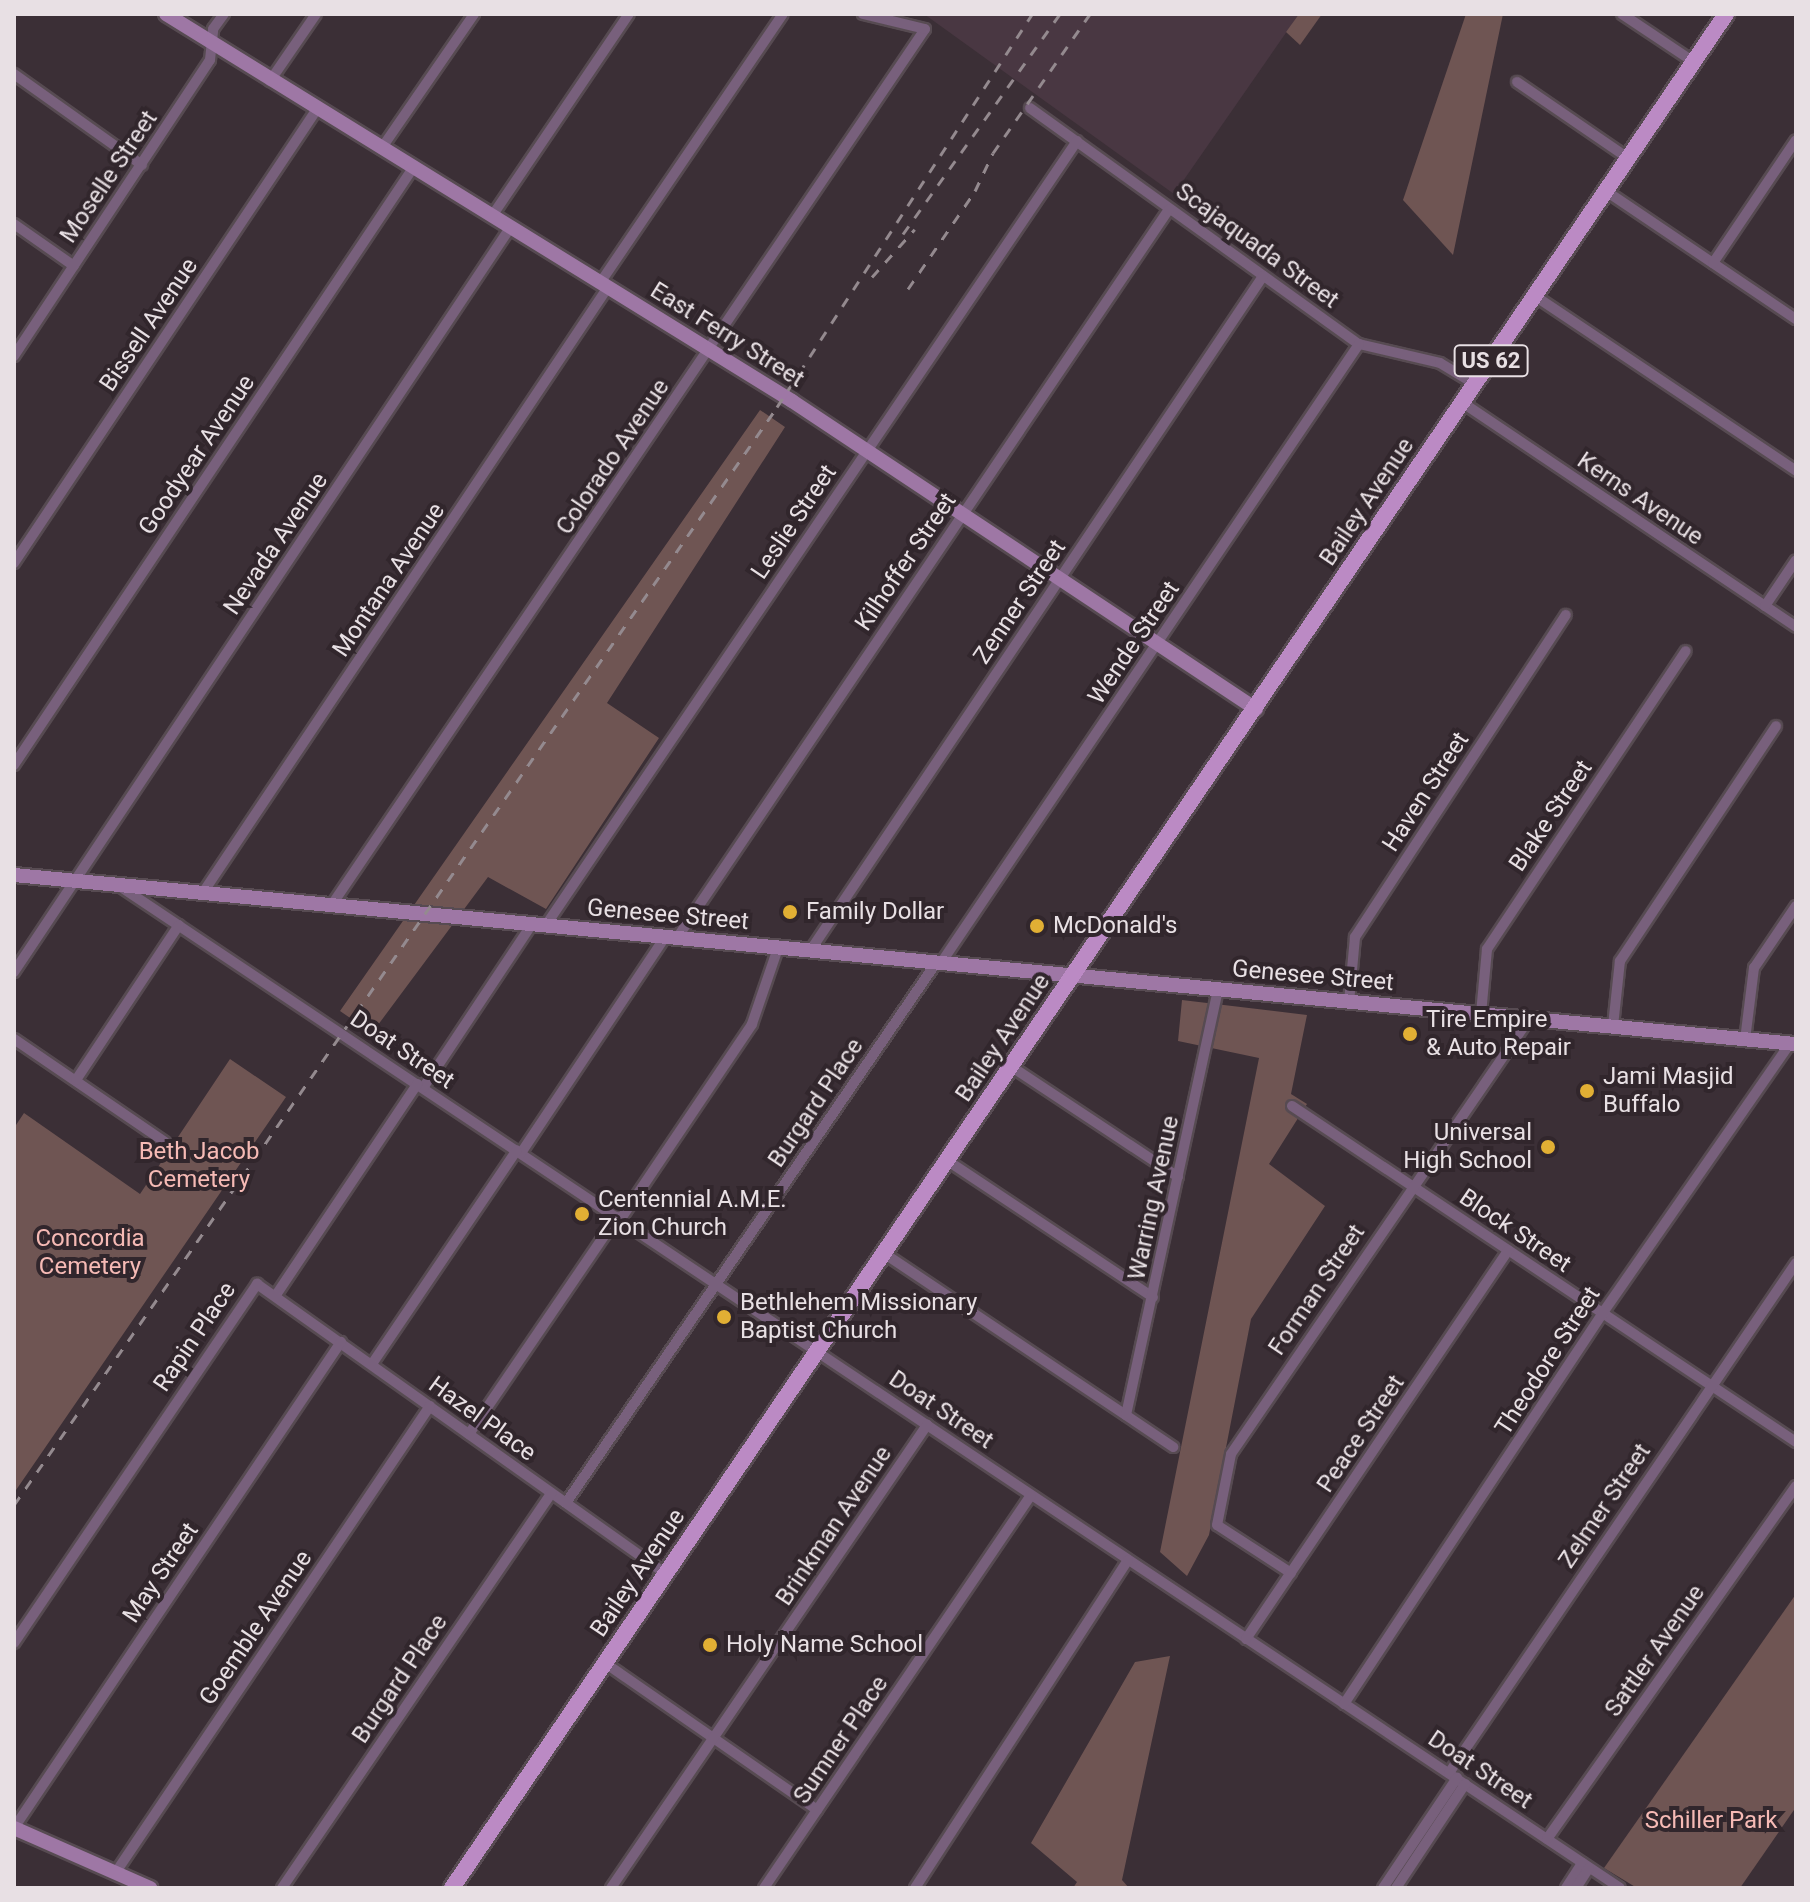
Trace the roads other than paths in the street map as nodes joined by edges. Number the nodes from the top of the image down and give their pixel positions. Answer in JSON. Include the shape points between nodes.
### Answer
{"nodes":[{"id":1,"x":166,"y":14,"type":"edge"},
{"id":2,"x":224,"y":14,"type":"edge"},
{"id":3,"x":316,"y":14,"type":"edge"},
{"id":4,"x":474,"y":14,"type":"edge"},
{"id":5,"x":629,"y":14,"type":"edge"},
{"id":6,"x":783,"y":14,"type":"edge"},
{"id":7,"x":863,"y":14,"type":"edge"},
{"id":8,"x":1622,"y":14,"type":"edge"},
{"id":9,"x":1726,"y":14,"type":"edge"},
{"id":10,"x":211,"y":44,"type":"junction"},
{"id":11,"x":1694,"y":62,"type":"junction"},
{"id":12,"x":14,"y":74,"type":"edge"},
{"id":13,"x":270,"y":81,"type":"junction"},
{"id":14,"x":1517,"y":82,"type":"dead end"},
{"id":15,"x":1030,"y":108,"type":"dead end"},
{"id":16,"x":317,"y":109,"type":"junction"},
{"id":17,"x":1796,"y":140,"type":"edge"},
{"id":18,"x":1077,"y":141,"type":"junction"},
{"id":19,"x":381,"y":149,"type":"junction"},
{"id":20,"x":1628,"y":158,"type":"junction"},
{"id":21,"x":142,"y":165,"type":"junction"},
{"id":22,"x":413,"y":168,"type":"junction"},
{"id":23,"x":1606,"y":191,"type":"junction"},
{"id":24,"x":1169,"y":209,"type":"junction"},
{"id":25,"x":492,"y":216,"type":"junction"},
{"id":26,"x":14,"y":224,"type":"edge"},
{"id":27,"x":510,"y":228,"type":"junction"},
{"id":28,"x":1713,"y":263,"type":"junction"},
{"id":29,"x":74,"y":266,"type":"junction"},
{"id":30,"x":1263,"y":276,"type":"junction"},
{"id":31,"x":604,"y":285,"type":"junction"},
{"id":32,"x":1535,"y":296,"type":"junction"},
{"id":33,"x":1796,"y":319,"type":"edge"},
{"id":34,"x":1359,"y":344,"type":"junction"},
{"id":35,"x":711,"y":350,"type":"junction"},
{"id":36,"x":14,"y":356,"type":"edge"},
{"id":37,"x":1475,"y":384,"type":"junction"},
{"id":38,"x":1463,"y":403,"type":"junction"},
{"id":39,"x":867,"y":450,"type":"junction"},
{"id":40,"x":1796,"y":471,"type":"edge"},
{"id":41,"x":962,"y":514,"type":"junction"},
{"id":42,"x":1796,"y":560,"type":"edge"},
{"id":43,"x":14,"y":563,"type":"edge"},
{"id":44,"x":1059,"y":578,"type":"junction"},
{"id":45,"x":1765,"y":606,"type":"junction"},
{"id":46,"x":1566,"y":615,"type":"dead end"},
{"id":47,"x":1796,"y":627,"type":"edge"},
{"id":48,"x":1157,"y":644,"type":"junction"},
{"id":49,"x":1686,"y":651,"type":"dead end"},
{"id":50,"x":1256,"y":709,"type":"junction"},
{"id":51,"x":1776,"y":726,"type":"dead end"},
{"id":52,"x":14,"y":765,"type":"edge"},
{"id":53,"x":14,"y":875,"type":"edge"},
{"id":54,"x":75,"y":881,"type":"junction"},
{"id":55,"x":120,"y":886,"type":"junction"},
{"id":56,"x":202,"y":894,"type":"junction"},
{"id":57,"x":331,"y":906,"type":"junction"},
{"id":58,"x":1796,"y":906,"type":"edge"},
{"id":59,"x":179,"y":925,"type":"junction"},
{"id":60,"x":539,"y":925,"type":"junction"},
{"id":61,"x":671,"y":937,"type":"junction"},
{"id":62,"x":778,"y":948,"type":"junction"},
{"id":63,"x":810,"y":951,"type":"junction"},
{"id":64,"x":938,"y":963,"type":"junction"},
{"id":65,"x":14,"y":972,"type":"edge"},
{"id":66,"x":1074,"y":976,"type":"junction"},
{"id":67,"x":1218,"y":989,"type":"junction"},
{"id":68,"x":1349,"y":1002,"type":"junction"},
{"id":69,"x":1481,"y":1014,"type":"junction"},
{"id":70,"x":1529,"y":1019,"type":"junction"},
{"id":71,"x":1613,"y":1026,"type":"junction"},
{"id":72,"x":14,"y":1039,"type":"edge"},
{"id":73,"x":1745,"y":1040,"type":"junction"},
{"id":74,"x":1793,"y":1044,"type":"edge"},
{"id":75,"x":1012,"y":1067,"type":"junction"},
{"id":76,"x":76,"y":1080,"type":"junction"},
{"id":77,"x":420,"y":1086,"type":"junction"},
{"id":78,"x":1292,"y":1106,"type":"dead end"},
{"id":79,"x":165,"y":1142,"type":"dead end"},
{"id":80,"x":519,"y":1152,"type":"junction"},
{"id":81,"x":948,"y":1161,"type":"junction"},
{"id":82,"x":1178,"y":1177,"type":"junction"},
{"id":83,"x":1411,"y":1185,"type":"junction"},
{"id":84,"x":619,"y":1218,"type":"junction"},
{"id":85,"x":1508,"y":1250,"type":"junction"},
{"id":86,"x":885,"y":1254,"type":"junction"},
{"id":87,"x":1796,"y":1263,"type":"edge"},
{"id":88,"x":717,"y":1284,"type":"junction"},
{"id":89,"x":276,"y":1295,"type":"junction"},
{"id":90,"x":1153,"y":1297,"type":"junction"},
{"id":91,"x":1602,"y":1314,"type":"junction"},
{"id":92,"x":341,"y":1342,"type":"junction"},
{"id":93,"x":819,"y":1351,"type":"junction"},
{"id":94,"x":372,"y":1364,"type":"junction"},
{"id":95,"x":1711,"y":1386,"type":"junction"},
{"id":96,"x":430,"y":1406,"type":"junction"},
{"id":97,"x":1126,"y":1415,"type":"junction"},
{"id":98,"x":927,"y":1425,"type":"junction"},
{"id":99,"x":469,"y":1434,"type":"junction"},
{"id":100,"x":1796,"y":1442,"type":"edge"},
{"id":101,"x":1173,"y":1447,"type":"dead end"},
{"id":102,"x":1796,"y":1486,"type":"edge"},
{"id":103,"x":551,"y":1493,"type":"junction"},
{"id":104,"x":1031,"y":1495,"type":"junction"},
{"id":105,"x":566,"y":1503,"type":"junction"},
{"id":106,"x":1128,"y":1560,"type":"junction"},
{"id":107,"x":1291,"y":1573,"type":"junction"},
{"id":108,"x":666,"y":1574,"type":"junction"},
{"id":109,"x":1246,"y":1639,"type":"junction"},
{"id":110,"x":14,"y":1643,"type":"edge"},
{"id":111,"x":605,"y":1663,"type":"junction"},
{"id":112,"x":1344,"y":1704,"type":"junction"},
{"id":113,"x":714,"y":1738,"type":"junction"},
{"id":114,"x":1457,"y":1778,"type":"junction"},
{"id":115,"x":817,"y":1810,"type":"junction"},
{"id":116,"x":14,"y":1828,"type":"edge"},
{"id":117,"x":1547,"y":1839,"type":"junction"},
{"id":118,"x":1586,"y":1866,"type":"junction"},
{"id":119,"x":116,"y":1872,"type":"junction"},
{"id":120,"x":141,"y":1886,"type":"edge"},
{"id":121,"x":282,"y":1888,"type":"edge"},
{"id":122,"x":452,"y":1888,"type":"edge"},
{"id":123,"x":611,"y":1888,"type":"edge"},
{"id":124,"x":764,"y":1888,"type":"edge"},
{"id":125,"x":915,"y":1888,"type":"edge"},
{"id":126,"x":1383,"y":1888,"type":"edge"},
{"id":127,"x":1396,"y":1888,"type":"edge"},
{"id":128,"x":1566,"y":1888,"type":"edge"},
{"id":129,"x":1576,"y":1888,"type":"edge"},
{"id":130,"x":1620,"y":1888,"type":"edge"}],
"edges":[{"from":1,"to":10,"type":"main road","name":"East Ferry Street"},
{"from":2,"to":10,"type":"street","name":"Moselle Street"},
{"from":3,"to":13,"type":"street"},
{"from":4,"to":19,"type":"street"},
{"from":5,"to":25,"type":"street"},
{"from":6,"to":31,"type":"street","name":"Montana Avenue"},
{"from":7,"to":35,"type":"street","name":"Colorado Avenue","via":[[925,29]]},
{"from":8,"to":11,"type":"street"},
{"from":9,"to":11,"type":"main road","name":"Bailey Avenue","number":"US 62"},
{"from":10,"to":13,"type":"main road","name":"East Ferry Street"},
{"from":10,"to":21,"type":"street","name":"Moselle Street","via":[[210,60]]},
{"from":11,"to":20,"type":"main road","name":"Bailey Avenue","number":"US 62"},
{"from":12,"to":21,"type":"street"},
{"from":13,"to":16,"type":"main road","name":"East Ferry Street"},
{"from":14,"to":20,"type":"street"},
{"from":15,"to":18,"type":"street","name":"Scajaquada Street"},
{"from":16,"to":19,"type":"main road","name":"East Ferry Street"},
{"from":16,"to":43,"type":"street","name":"Bissell Avenue"},
{"from":17,"to":28,"type":"street"},
{"from":18,"to":24,"type":"street","name":"Scajaquada Street"},
{"from":18,"to":39,"type":"street","name":"Leslie Street"},
{"from":19,"to":22,"type":"main road","name":"East Ferry Street"},
{"from":20,"to":23,"type":"main road","name":"Bailey Avenue","number":"US 62"},
{"from":21,"to":29,"type":"street","name":"Moselle Street"},
{"from":22,"to":25,"type":"main road","name":"East Ferry Street"},
{"from":22,"to":52,"type":"street","name":"Goodyear Avenue"},
{"from":23,"to":28,"type":"street"},
{"from":23,"to":32,"type":"main road","name":"Bailey Avenue","number":"US 62"},
{"from":24,"to":30,"type":"street","name":"Scajaquada Street"},
{"from":24,"to":41,"type":"street","name":"Kilhoffer Street"},
{"from":25,"to":27,"type":"main road","name":"East Ferry Street"},
{"from":26,"to":29,"type":"street"},
{"from":27,"to":31,"type":"main road","name":"East Ferry Street"},
{"from":27,"to":54,"type":"street","name":"Nevada Avenue"},
{"from":28,"to":33,"type":"street"},
{"from":29,"to":36,"type":"street","name":"Moselle Street"},
{"from":30,"to":34,"type":"street","name":"Scajaquada Street"},
{"from":30,"to":44,"type":"street","name":"Zenner Street"},
{"from":31,"to":35,"type":"main road","name":"East Ferry Street"},
{"from":31,"to":56,"type":"street","name":"Montana Avenue"},
{"from":32,"to":37,"type":"main road","name":"Bailey Avenue","number":"US 62"},
{"from":32,"to":40,"type":"street"},
{"from":34,"to":37,"type":"street","name":"Scajaquada Street","via":[[1440,363]]},
{"from":34,"to":48,"type":"street","name":"Wende Street"},
{"from":35,"to":39,"type":"main road","name":"East Ferry Street"},
{"from":35,"to":57,"type":"street","name":"Colorado Avenue"},
{"from":37,"to":38,"type":"main road","name":"Bailey Avenue","number":"US 62"},
{"from":38,"to":45,"type":"street","name":"Kerns Avenue"},
{"from":38,"to":50,"type":"main road","name":"Bailey Avenue","number":"US 62"},
{"from":39,"to":41,"type":"main road","name":"East Ferry Street"},
{"from":39,"to":60,"type":"street","name":"Leslie Street"},
{"from":41,"to":44,"type":"main road","name":"East Ferry Street"},
{"from":41,"to":61,"type":"street","name":"Kilhoffer Street"},
{"from":42,"to":45,"type":"street"},
{"from":44,"to":48,"type":"main road","name":"East Ferry Street"},
{"from":44,"to":63,"type":"street","name":"Zenner Street"},
{"from":45,"to":47,"type":"street","name":"Kerns Avenue"},
{"from":46,"to":68,"type":"street","name":"Haven Street","via":[[1355,937]]},
{"from":48,"to":50,"type":"main road","name":"East Ferry Street"},
{"from":48,"to":64,"type":"street","name":"Wende Street"},
{"from":49,"to":69,"type":"street","name":"Blake Street","via":[[1487,949]]},
{"from":50,"to":66,"type":"main road","name":"Bailey Avenue","number":"US 62"},
{"from":51,"to":71,"type":"street","via":[[1620,961]]},
{"from":53,"to":54,"type":"main road","name":"Genesee Street"},
{"from":54,"to":55,"type":"main road","name":"Genesee Street"},
{"from":54,"to":65,"type":"street","name":"Nevada Avenue"},
{"from":55,"to":56,"type":"main road","name":"Genesee Street"},
{"from":55,"to":59,"type":"street","name":"Doat Street"},
{"from":56,"to":57,"type":"main road","name":"Genesee Street"},
{"from":57,"to":60,"type":"main road","name":"Genesee Street"},
{"from":58,"to":73,"type":"street","via":[[1754,968]]},
{"from":59,"to":76,"type":"street"},
{"from":59,"to":77,"type":"street","name":"Doat Street"},
{"from":60,"to":61,"type":"main road","name":"Genesee Street"},
{"from":60,"to":77,"type":"street","name":"Rapin Place"},
{"from":61,"to":62,"type":"main road","name":"Genesee Street"},
{"from":61,"to":80,"type":"street"},
{"from":62,"to":63,"type":"main road","name":"Genesee Street"},
{"from":62,"to":84,"type":"street","via":[[752,1024]]},
{"from":63,"to":64,"type":"main road","name":"Genesee Street"},
{"from":64,"to":66,"type":"main road","name":"Genesee Street"},
{"from":64,"to":88,"type":"street","name":"Burgard Place"},
{"from":66,"to":67,"type":"main road","name":"Genesee Street"},
{"from":66,"to":75,"type":"main road","name":"Bailey Avenue","number":"US 62"},
{"from":67,"to":68,"type":"main road","name":"Genesee Street"},
{"from":67,"to":82,"type":"street","name":"Warring Avenue"},
{"from":68,"to":69,"type":"main road","name":"Genesee Street"},
{"from":69,"to":70,"type":"main road","name":"Genesee Street"},
{"from":70,"to":71,"type":"main road","name":"Genesee Street"},
{"from":70,"to":83,"type":"street","name":"Forman Street"},
{"from":71,"to":73,"type":"main road","name":"Genesee Street"},
{"from":72,"to":76,"type":"street"},
{"from":73,"to":74,"type":"main road","name":"Genesee Street"},
{"from":74,"to":91,"type":"street","name":"Theodore Street"},
{"from":75,"to":81,"type":"main road","name":"Bailey Avenue","number":"US 62"},
{"from":75,"to":82,"type":"street"},
{"from":76,"to":79,"type":"street"},
{"from":77,"to":80,"type":"street","name":"Doat Street"},
{"from":77,"to":89,"type":"street","name":"Rapin Place"},
{"from":78,"to":83,"type":"street","name":"Block Street"},
{"from":80,"to":84,"type":"street","name":"Doat Street"},
{"from":80,"to":94,"type":"street"},
{"from":81,"to":86,"type":"main road","name":"Bailey Avenue","number":"US 62"},
{"from":81,"to":90,"type":"street"},
{"from":82,"to":90,"type":"street","name":"Warring Avenue"},
{"from":83,"to":85,"type":"street","name":"Block Street"},
{"from":83,"to":107,"type":"street","name":"Forman Street","via":[[1231,1454],[1217,1525]]},
{"from":84,"to":88,"type":"street","name":"Doat Street"},
{"from":84,"to":99,"type":"street"},
{"from":85,"to":91,"type":"street","name":"Block Street"},
{"from":85,"to":107,"type":"street","name":"Peace Street"},
{"from":86,"to":93,"type":"main road","name":"Bailey Avenue","number":"US 62"},
{"from":86,"to":97,"type":"street"},
{"from":87,"to":95,"type":"street","name":"Zelmer Street"},
{"from":88,"to":93,"type":"street","name":"Doat Street"},
{"from":88,"to":105,"type":"street","name":"Burgard Place"},
{"from":89,"to":92,"type":"street","name":"Hazel Place"},
{"from":89,"to":110,"type":"street","name":"Rapin Place","via":[[260,1285],[249,1289]]},
{"from":90,"to":97,"type":"street","name":"Warring Avenue"},
{"from":91,"to":95,"type":"street","name":"Block Street"},
{"from":91,"to":112,"type":"street","name":"Theodore Street"},
{"from":92,"to":94,"type":"street","name":"Hazel Place"},
{"from":92,"to":116,"type":"street","name":"May Street"},
{"from":93,"to":98,"type":"street","name":"Doat Street"},
{"from":93,"to":108,"type":"main road","name":"Bailey Avenue","number":"US 62"},
{"from":94,"to":96,"type":"street","name":"Hazel Place"},
{"from":95,"to":100,"type":"street","name":"Block Street"},
{"from":95,"to":114,"type":"street","name":"Zelmer Street"},
{"from":96,"to":99,"type":"street","name":"Hazel Place"},
{"from":96,"to":119,"type":"street","name":"Goemble Avenue"},
{"from":97,"to":101,"type":"street"},
{"from":98,"to":104,"type":"street","name":"Doat Street"},
{"from":98,"to":113,"type":"street","name":"Brinkman Avenue"},
{"from":99,"to":103,"type":"street","name":"Hazel Place"},
{"from":102,"to":117,"type":"street","name":"Sattler Avenue"},
{"from":103,"to":105,"type":"street","name":"Hazel Place"},
{"from":103,"to":121,"type":"street","name":"Burgard Place"},
{"from":104,"to":106,"type":"street","name":"Doat Street"},
{"from":104,"to":115,"type":"street","name":"Sumner Place"},
{"from":105,"to":108,"type":"street","name":"Hazel Place"},
{"from":106,"to":109,"type":"street","name":"Doat Street"},
{"from":106,"to":125,"type":"street"},
{"from":107,"to":109,"type":"street","name":"Peace Street"},
{"from":108,"to":111,"type":"main road","name":"Bailey Avenue","number":"US 62"},
{"from":109,"to":112,"type":"street","name":"Doat Street"},
{"from":111,"to":113,"type":"street"},
{"from":111,"to":122,"type":"main road","name":"Bailey Avenue","number":"US 62"},
{"from":112,"to":114,"type":"street","name":"Doat Street"},
{"from":113,"to":115,"type":"street"},
{"from":113,"to":123,"type":"street","name":"Brinkman Avenue"},
{"from":114,"to":117,"type":"street","name":"Doat Street"},
{"from":114,"to":126,"type":"street"},
{"from":114,"to":127,"type":"street"},
{"from":115,"to":124,"type":"street","name":"Sumner Place"},
{"from":116,"to":119,"type":"main road"},
{"from":117,"to":118,"type":"street","name":"Doat Street"},
{"from":118,"to":128,"type":"street"},
{"from":118,"to":129,"type":"street"},
{"from":118,"to":130,"type":"street","name":"Doat Street"},
{"from":119,"to":120,"type":"main road"}]}
